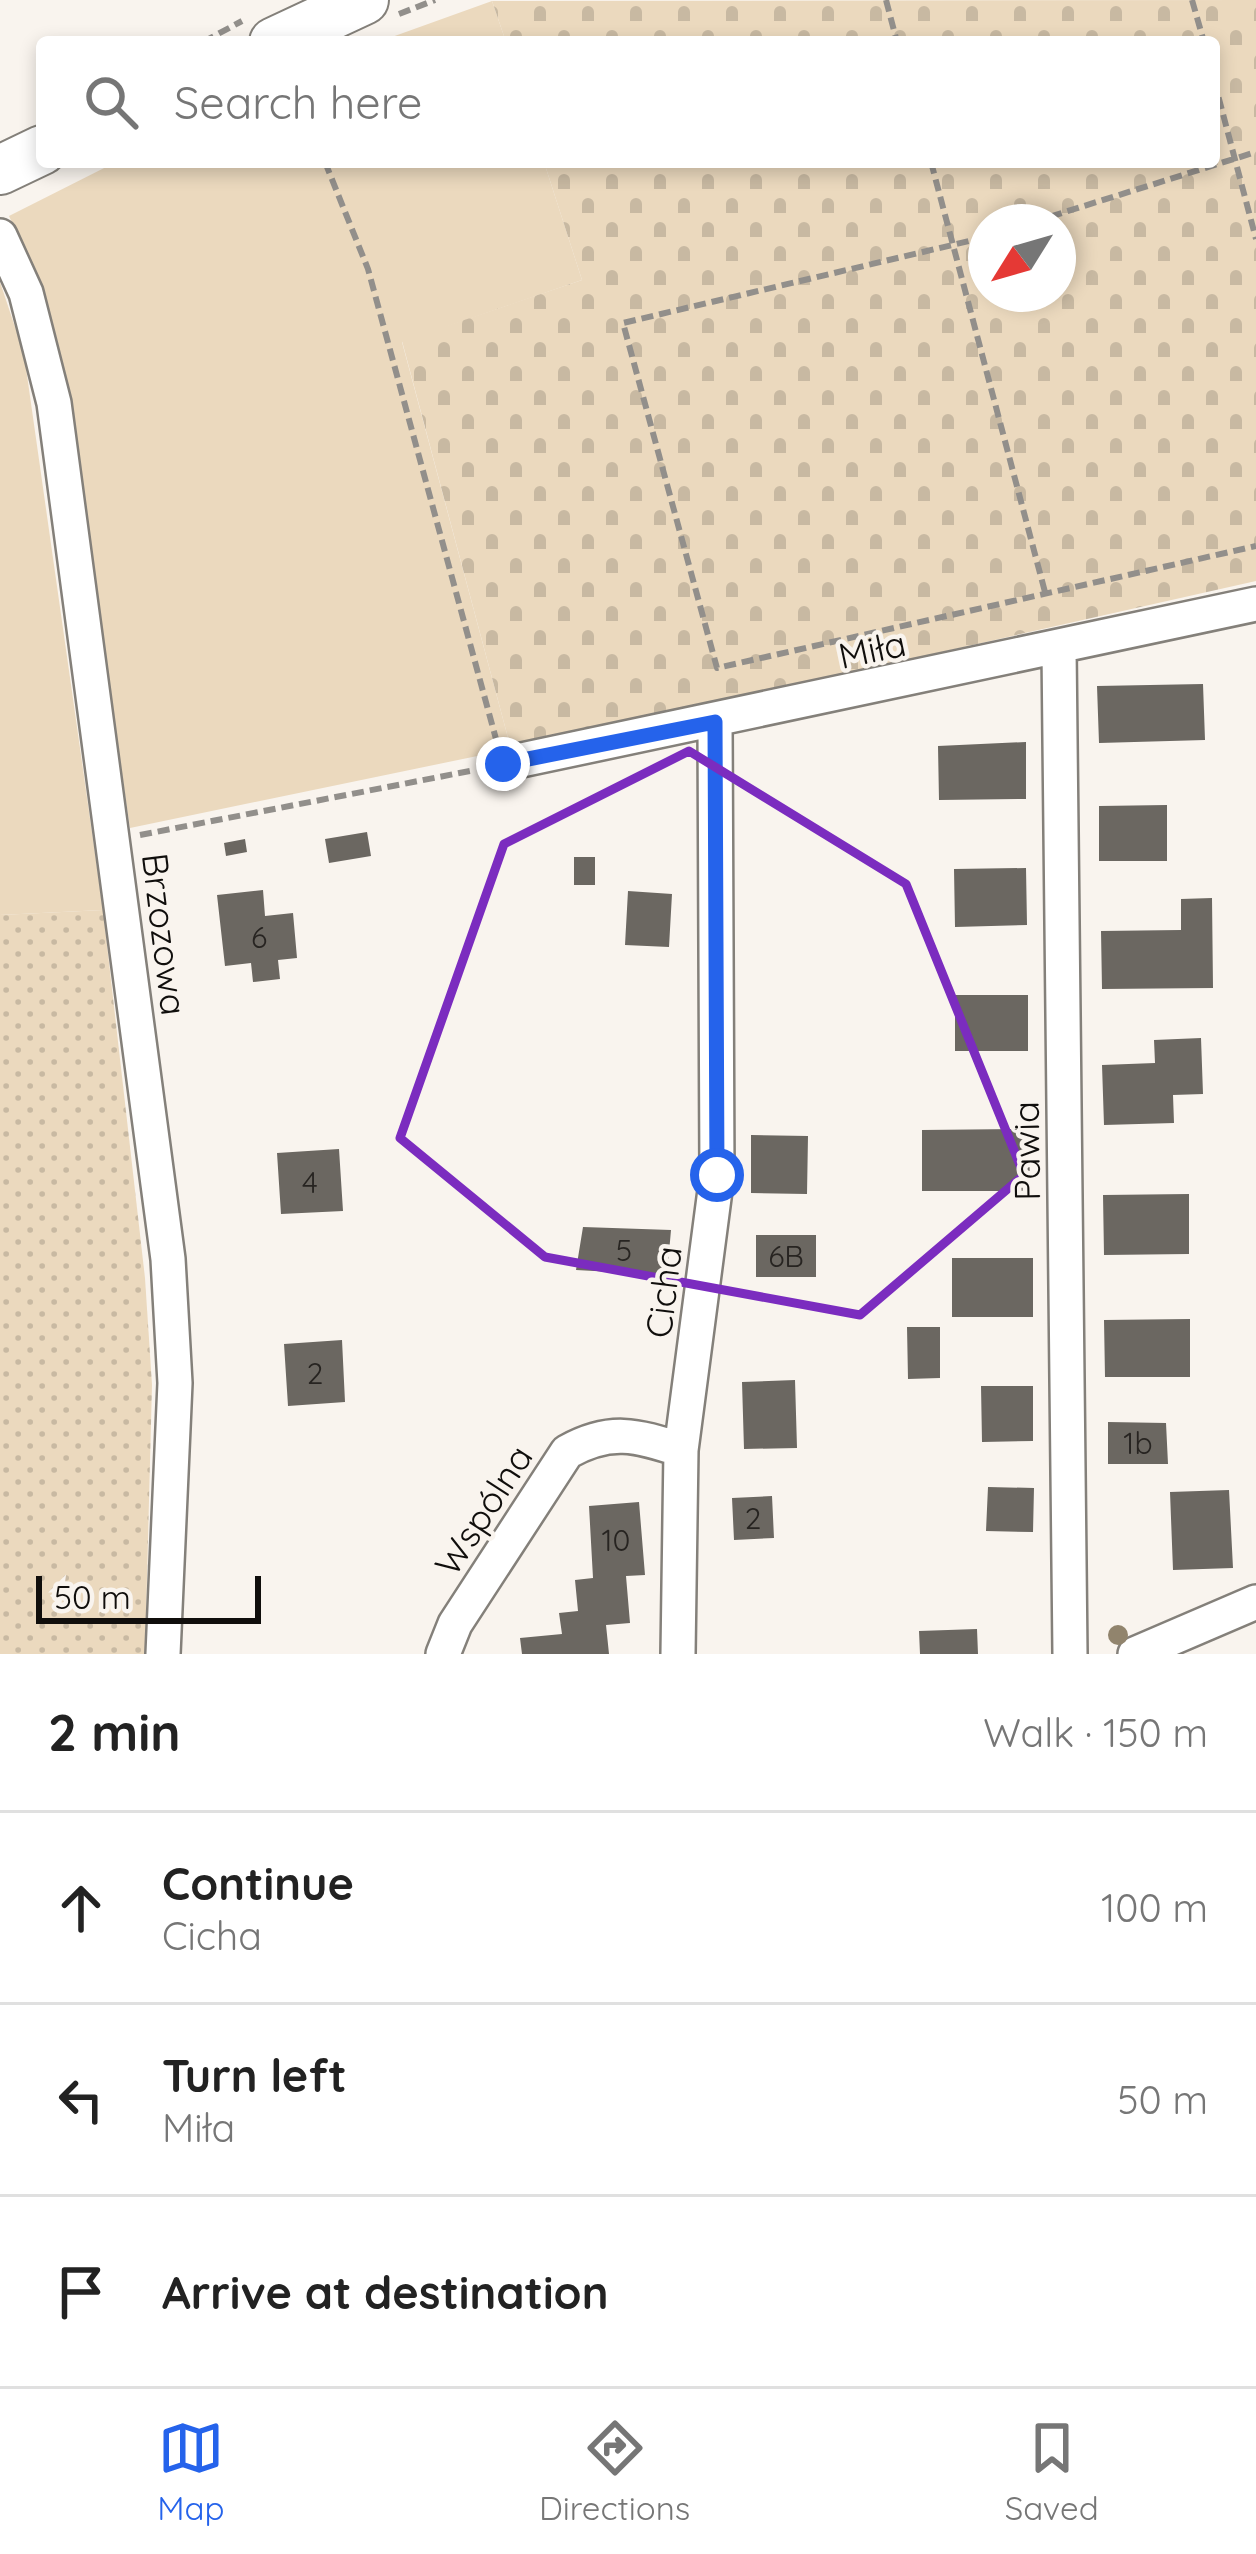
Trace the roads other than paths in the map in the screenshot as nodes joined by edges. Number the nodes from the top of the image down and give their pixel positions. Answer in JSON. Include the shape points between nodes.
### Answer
{"nodes":[{"id":1,"x":364,"y":0,"type":"edge"},
{"id":2,"x":287,"y":36,"type":"edge"},
{"id":3,"x":36,"y":153,"type":"edge"},
{"id":4,"x":0,"y":170,"type":"edge"},
{"id":5,"x":0,"y":236,"type":"edge"},
{"id":6,"x":1256,"y":604,"type":"edge"},
{"id":7,"x":1060,"y":648,"type":"junction"},
{"id":8,"x":715,"y":722,"type":"junction"},
{"id":9,"x":503,"y":764,"type":"road end"},
{"id":10,"x":681,"y":1450,"type":"junction"},
{"id":11,"x":1256,"y":1602,"type":"edge"},
{"id":12,"x":163,"y":1654,"type":"edge"},
{"id":13,"x":443,"y":1654,"type":"edge"},
{"id":14,"x":678,"y":1654,"type":"edge"},
{"id":15,"x":1070,"y":1654,"type":"edge"},
{"id":16,"x":1135,"y":1654,"type":"edge"}],
"edges":[{"from":1,"to":2,"type":"main road"},
{"from":3,"to":4,"type":"main road"},
{"from":5,"to":12,"type":"street","name":"Brzozowa","via":[[26,293],[54,403],[168,1259],[174,1476]]},
{"from":6,"to":7,"type":"street","name":"Miła"},
{"from":7,"to":8,"type":"street","name":"Miła"},
{"from":7,"to":15,"type":"street","name":"Pawia"},
{"from":8,"to":9,"type":"street","name":"Miła"},
{"from":8,"to":10,"type":"street","name":"Cicha","via":[[717,1175]]},
{"from":10,"to":13,"type":"street","name":"Wspólna","via":[[630,1433],[596,1436],[567,1452]]},
{"from":10,"to":14,"type":"street","name":"Cicha"},
{"from":11,"to":16,"type":"street"}]}
